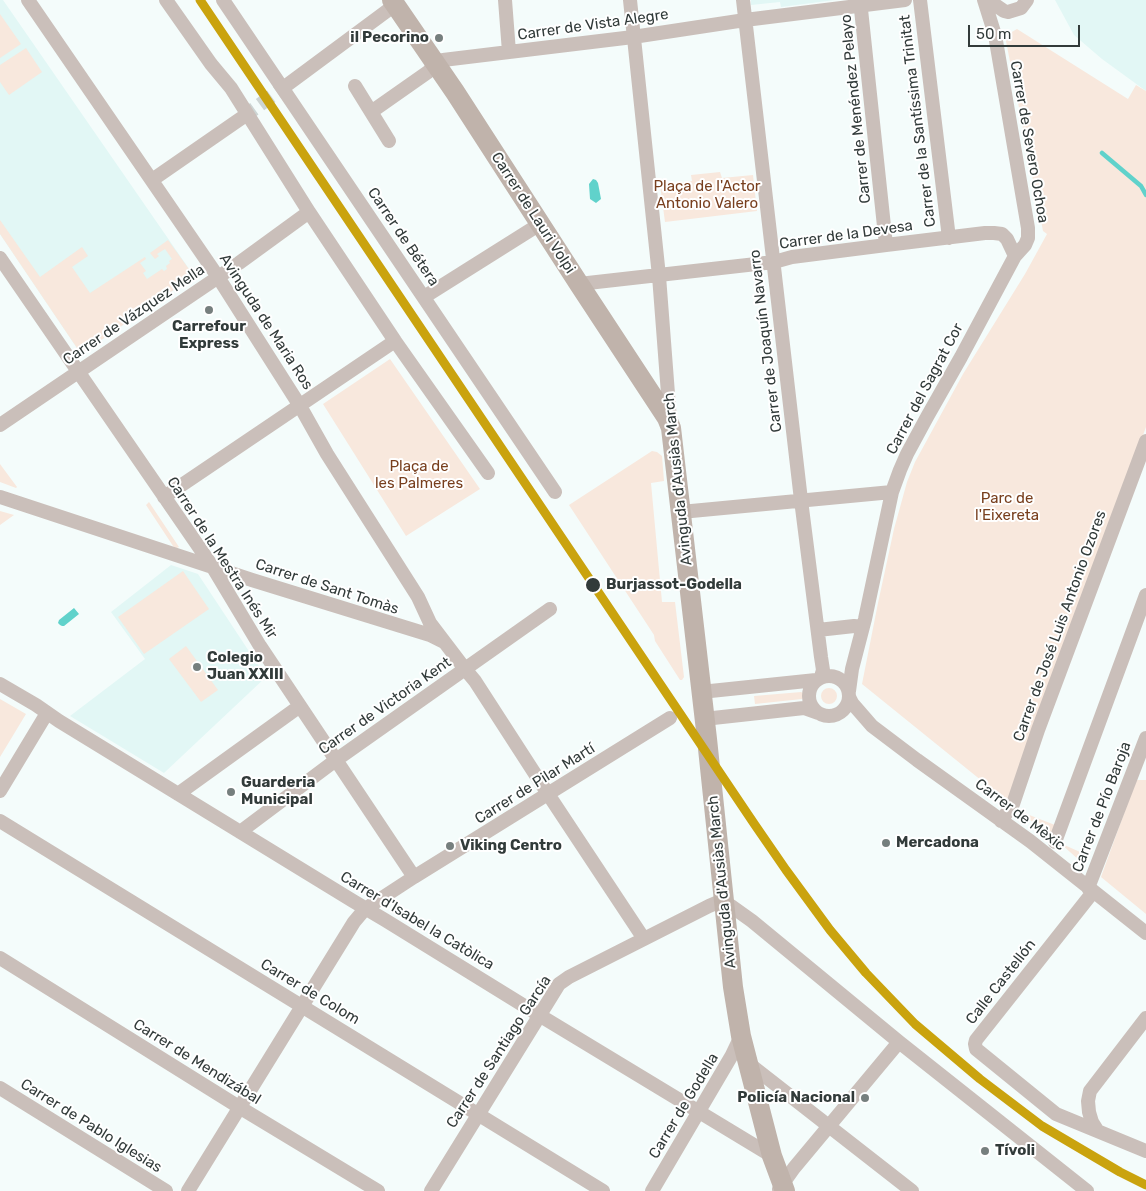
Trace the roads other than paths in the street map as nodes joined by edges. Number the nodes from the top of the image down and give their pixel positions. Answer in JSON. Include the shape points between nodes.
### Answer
{"nodes":[{"id":1,"x":28,"y":0,"type":"edge"},
{"id":2,"x":166,"y":0,"type":"edge"},
{"id":3,"x":224,"y":0,"type":"edge"},
{"id":4,"x":505,"y":0,"type":"edge"},
{"id":5,"x":630,"y":0,"type":"edge"},
{"id":6,"x":743,"y":0,"type":"edge"},
{"id":7,"x":905,"y":0,"type":"edge"},
{"id":8,"x":920,"y":0,"type":"edge"},
{"id":9,"x":986,"y":0,"type":"edge"},
{"id":10,"x":1027,"y":0,"type":"edge"},
{"id":11,"x":394,"y":2,"type":"edge"},
{"id":12,"x":861,"y":3,"type":"edge"},
{"id":13,"x":745,"y":20,"type":"junction"},
{"id":14,"x":633,"y":37,"type":"junction"},
{"id":15,"x":510,"y":52,"type":"junction"},
{"id":16,"x":435,"y":64,"type":"junction"},
{"id":17,"x":288,"y":85,"type":"tunnel mouth"},
{"id":18,"x":355,"y":86,"type":"dead end"},
{"id":19,"x":371,"y":112,"type":"junction"},
{"id":20,"x":243,"y":117,"type":"tunnel mouth"},
{"id":21,"x":389,"y":141,"type":"dead end"},
{"id":22,"x":152,"y":180,"type":"junction"},
{"id":23,"x":309,"y":212,"type":"junction"},
{"id":24,"x":540,"y":224,"type":"junction"},
{"id":25,"x":949,"y":238,"type":"junction"},
{"id":26,"x":886,"y":245,"type":"junction"},
{"id":27,"x":1015,"y":256,"type":"junction"},
{"id":28,"x":0,"y":258,"type":"edge"},
{"id":29,"x":774,"y":262,"type":"junction"},
{"id":30,"x":659,"y":276,"type":"junction"},
{"id":31,"x":218,"y":277,"type":"junction"},
{"id":32,"x":579,"y":284,"type":"junction"},
{"id":33,"x":424,"y":297,"type":"junction"},
{"id":34,"x":395,"y":341,"type":"junction"},
{"id":35,"x":78,"y":372,"type":"junction"},
{"id":36,"x":300,"y":406,"type":"junction"},
{"id":37,"x":0,"y":425,"type":"edge"},
{"id":38,"x":671,"y":428,"type":"junction"},
{"id":39,"x":1146,"y":441,"type":"edge"},
{"id":40,"x":488,"y":473,"type":"dead end"},
{"id":41,"x":555,"y":492,"type":"dead end"},
{"id":42,"x":892,"y":492,"type":"junction"},
{"id":43,"x":0,"y":496,"type":"edge"},
{"id":44,"x":164,"y":497,"type":"junction"},
{"id":45,"x":801,"y":500,"type":"junction"},
{"id":46,"x":681,"y":512,"type":"junction"},
{"id":47,"x":212,"y":566,"type":"junction"},
{"id":48,"x":252,"y":580,"type":"junction"},
{"id":49,"x":1146,"y":595,"type":"edge"},
{"id":50,"x":233,"y":602,"type":"junction"},
{"id":51,"x":422,"y":608,"type":"junction"},
{"id":52,"x":550,"y":610,"type":"dead end"},
{"id":53,"x":402,"y":627,"type":"junction"},
{"id":54,"x":863,"y":627,"type":"junction"},
{"id":55,"x":818,"y":630,"type":"junction"},
{"id":56,"x":444,"y":642,"type":"junction"},
{"id":57,"x":465,"y":669,"type":"junction"},
{"id":58,"x":818,"y":679,"type":"junction"},
{"id":59,"x":0,"y":684,"type":"edge"},
{"id":60,"x":701,"y":692,"type":"junction"},
{"id":61,"x":849,"y":694,"type":"junction"},
{"id":62,"x":300,"y":706,"type":"junction"},
{"id":63,"x":47,"y":712,"type":"junction"},
{"id":64,"x":824,"y":714,"type":"junction"},
{"id":65,"x":670,"y":718,"type":"dead end"},
{"id":66,"x":704,"y":719,"type":"junction"},
{"id":67,"x":872,"y":726,"type":"junction"},
{"id":68,"x":1146,"y":738,"type":"edge"},
{"id":69,"x":336,"y":760,"type":"junction"},
{"id":70,"x":0,"y":791,"type":"edge"},
{"id":71,"x":178,"y":794,"type":"junction"},
{"id":72,"x":548,"y":794,"type":"junction"},
{"id":73,"x":1001,"y":820,"type":"junction"},
{"id":74,"x":0,"y":821,"type":"edge"},
{"id":75,"x":240,"y":832,"type":"junction"},
{"id":76,"x":1054,"y":842,"type":"dead end"},
{"id":77,"x":414,"y":877,"type":"junction"},
{"id":78,"x":1091,"y":890,"type":"junction"},
{"id":79,"x":723,"y":902,"type":"junction"},
{"id":80,"x":366,"y":909,"type":"junction"},
{"id":81,"x":1146,"y":933,"type":"edge"},
{"id":82,"x":644,"y":939,"type":"junction"},
{"id":83,"x":0,"y":958,"type":"edge"},
{"id":84,"x":303,"y":1007,"type":"junction"},
{"id":85,"x":539,"y":1015,"type":"junction"},
{"id":86,"x":1146,"y":1018,"type":"edge"},
{"id":87,"x":741,"y":1036,"type":"junction"},
{"id":88,"x":899,"y":1042,"type":"junction"},
{"id":89,"x":748,"y":1063,"type":"junction"},
{"id":90,"x":0,"y":1088,"type":"edge"},
{"id":91,"x":239,"y":1107,"type":"junction"},
{"id":92,"x":698,"y":1111,"type":"junction"},
{"id":93,"x":478,"y":1114,"type":"junction"},
{"id":94,"x":829,"y":1125,"type":"junction"},
{"id":95,"x":1097,"y":1130,"type":"junction"},
{"id":96,"x":1146,"y":1151,"type":"edge"},
{"id":97,"x":772,"y":1156,"type":"junction"},
{"id":98,"x":782,"y":1189,"type":"edge"},
{"id":99,"x":166,"y":1191,"type":"edge"},
{"id":100,"x":188,"y":1191,"type":"edge"},
{"id":101,"x":378,"y":1191,"type":"edge"},
{"id":102,"x":431,"y":1191,"type":"edge"},
{"id":103,"x":603,"y":1191,"type":"edge"},
{"id":104,"x":652,"y":1191,"type":"edge"},
{"id":105,"x":912,"y":1191,"type":"edge"},
{"id":106,"x":1086,"y":1191,"type":"edge"}],
"edges":[{"from":1,"to":22,"type":"street","name":"Avinguda de Maria Ros"},
{"from":2,"to":23,"type":"street","via":[[231,88]]},
{"from":3,"to":33,"type":"street","name":"Carrer de Bétera"},
{"from":4,"to":15,"type":"street"},
{"from":5,"to":14,"type":"street","name":"Avinguda d'Ausiàs March"},
{"from":6,"to":13,"type":"street","name":"Carrer de Joaquín Navarro"},
{"from":7,"to":12,"type":"street","name":"Carrer de Vista Alegre"},
{"from":8,"to":25,"type":"street","name":"Carrer de la Santíssima Trinitat"},
{"from":9,"to":10,"type":"street","via":[[1004,11],[1021,8]]},
{"from":9,"to":27,"type":"street","name":"Carrer de Severo Ochoa","via":[[995,35],[1028,228],[1025,245]]},
{"from":11,"to":16,"type":"street","name":"Carrer de Lauri Volpi"},
{"from":11,"to":17,"type":"street"},
{"from":12,"to":13,"type":"street","name":"Carrer de Vista Alegre"},
{"from":12,"to":26,"type":"street","name":"Carrer de Menéndez Pelayo"},
{"from":13,"to":14,"type":"street","name":"Carrer de Vista Alegre"},
{"from":13,"to":29,"type":"street","name":"Carrer de Joaquín Navarro"},
{"from":14,"to":15,"type":"street","name":"Carrer de Vista Alegre"},
{"from":14,"to":30,"type":"street","name":"Avinguda d'Ausiàs March"},
{"from":15,"to":16,"type":"street","name":"Carrer de Vista Alegre","via":[[443,60]]},
{"from":16,"to":19,"type":"street"},
{"from":16,"to":24,"type":"street","name":"Carrer de Lauri Volpi"},
{"from":18,"to":19,"type":"street"},
{"from":19,"to":21,"type":"street"},
{"from":20,"to":22,"type":"street"},
{"from":22,"to":31,"type":"street","name":"Avinguda de Maria Ros"},
{"from":23,"to":31,"type":"street","name":"Carrer de Vázquez Mella"},
{"from":23,"to":34,"type":"street"},
{"from":24,"to":32,"type":"street","name":"Carrer de Lauri Volpi"},
{"from":24,"to":33,"type":"street"},
{"from":25,"to":26,"type":"street","name":"Carrer de la Devesa"},
{"from":25,"to":27,"type":"street","name":"Carrer de la Devesa","via":[[1002,234],[1008,239]]},
{"from":26,"to":29,"type":"street","name":"Carrer de la Devesa"},
{"from":27,"to":42,"type":"street","name":"Carrer del Sagrat Cor","via":[[906,454]]},
{"from":28,"to":35,"type":"street","name":"Carrer de la Mestra Inés Mir"},
{"from":29,"to":30,"type":"street","name":"Carrer de la Devesa"},
{"from":29,"to":45,"type":"street","name":"Carrer de Joaquín Navarro"},
{"from":30,"to":32,"type":"street","name":"Carrer de la Devesa"},
{"from":30,"to":38,"type":"street","name":"Avinguda d'Ausiàs March"},
{"from":31,"to":35,"type":"street","name":"Carrer de Vázquez Mella"},
{"from":31,"to":36,"type":"street","name":"Avinguda de Maria Ros"},
{"from":32,"to":38,"type":"street","name":"Carrer de Lauri Volpi"},
{"from":33,"to":41,"type":"street","name":"Carrer de Bétera"},
{"from":34,"to":36,"type":"street"},
{"from":34,"to":40,"type":"street"},
{"from":35,"to":37,"type":"street","name":"Carrer de Vázquez Mella"},
{"from":35,"to":44,"type":"street","name":"Carrer de la Mestra Inés Mir"},
{"from":36,"to":44,"type":"street"},
{"from":36,"to":51,"type":"street","name":"Avinguda de Maria Ros"},
{"from":38,"to":46,"type":"street","name":"Avinguda d'Ausiàs March"},
{"from":39,"to":73,"type":"street","name":"Carrer de José Luis Antonio Ozores","via":[[1012,804]]},
{"from":42,"to":45,"type":"street"},
{"from":42,"to":54,"type":"street","name":"Carrer del Sagrat Cor"},
{"from":43,"to":47,"type":"street","name":"Carrer de Sant Tomàs"},
{"from":44,"to":47,"type":"street","name":"Carrer de la Mestra Inés Mir"},
{"from":45,"to":46,"type":"street"},
{"from":45,"to":55,"type":"street","name":"Carrer de Joaquín Navarro"},
{"from":46,"to":60,"type":"street","name":"Avinguda d'Ausiàs March"},
{"from":47,"to":48,"type":"street","name":"Carrer de Sant Tomàs"},
{"from":47,"to":50,"type":"street","name":"Carrer de la Mestra Inés Mir"},
{"from":48,"to":50,"type":"street","via":[[239,585]]},
{"from":48,"to":53,"type":"street","name":"Carrer de Sant Tomàs"},
{"from":49,"to":76,"type":"street"},
{"from":50,"to":62,"type":"street","name":"Carrer de la Mestra Inés Mir"},
{"from":51,"to":53,"type":"street","via":[[418,622]]},
{"from":51,"to":56,"type":"street","name":"Avinguda de Maria Ros"},
{"from":52,"to":57,"type":"street","name":"Carrer de Victoria Kent"},
{"from":53,"to":56,"type":"street","name":"Carrer de Sant Tomàs"},
{"from":54,"to":55,"type":"street"},
{"from":54,"to":61,"type":"street","name":"Carrer del Sagrat Cor"},
{"from":55,"to":58,"type":"street","name":"Carrer de Joaquín Navarro","via":[[823,670]]},
{"from":56,"to":57,"type":"street","name":"Avinguda de Maria Ros"},
{"from":57,"to":69,"type":"street","name":"Carrer de Victoria Kent"},
{"from":57,"to":72,"type":"street","name":"Avinguda de Maria Ros"},
{"from":58,"to":60,"type":"street"},
{"from":58,"to":61,"type":"street","via":[[826,676],[838,678]]},
{"from":58,"to":64,"type":"street","via":[[812,685],[809,697],[812,707]]},
{"from":59,"to":63,"type":"street","name":"Carrer d'Isabel la Catòlica"},
{"from":60,"to":66,"type":"street","name":"Avinguda d'Ausiàs March"},
{"from":61,"to":64,"type":"street","via":[[845,708],[836,715]]},
{"from":61,"to":67,"type":"street","name":"Carrer de Mèxic","via":[[852,703]]},
{"from":62,"to":69,"type":"street","name":"Carrer de la Mestra Inés Mir"},
{"from":62,"to":71,"type":"street"},
{"from":63,"to":70,"type":"street"},
{"from":63,"to":71,"type":"street","name":"Carrer d'Isabel la Catòlica"},
{"from":64,"to":66,"type":"street","name":"Carrer de Mèxic","via":[[804,708]]},
{"from":64,"to":67,"type":"street","name":"Carrer de Mèxic"},
{"from":65,"to":72,"type":"street","name":"Carrer de Pilar Martí"},
{"from":66,"to":79,"type":"street","name":"Avinguda d'Ausiàs March"},
{"from":67,"to":73,"type":"street","name":"Carrer de Mèxic"},
{"from":68,"to":78,"type":"street","name":"Carrer de Pío Baroja"},
{"from":69,"to":75,"type":"street","name":"Carrer de Victoria Kent"},
{"from":69,"to":77,"type":"street","name":"Carrer de la Mestra Inés Mir"},
{"from":71,"to":75,"type":"street","name":"Carrer d'Isabel la Catòlica"},
{"from":72,"to":77,"type":"street","name":"Carrer de Pilar Martí"},
{"from":72,"to":82,"type":"street","name":"Avinguda de Maria Ros"},
{"from":73,"to":78,"type":"street","name":"Carrer de Mèxic"},
{"from":74,"to":84,"type":"street","name":"Carrer de Colom"},
{"from":75,"to":80,"type":"street","name":"Carrer d'Isabel la Catòlica"},
{"from":77,"to":80,"type":"street","name":"Carrer de Pilar Martí"},
{"from":78,"to":81,"type":"street","name":"Carrer de Mèxic"},
{"from":78,"to":95,"type":"street","name":"Calle Castellón","via":[[975,1044],[976,1049],[1056,1114]]},
{"from":79,"to":82,"type":"street","name":"Carrer de Santiago García","via":[[708,906]]},
{"from":79,"to":87,"type":"street","name":"Avinguda d'Ausiàs March"},
{"from":79,"to":88,"type":"street","via":[[752,921]]},
{"from":80,"to":84,"type":"street","name":"Carrer de Pilar Martí","via":[[354,922]]},
{"from":80,"to":85,"type":"street","name":"Carrer d'Isabel la Catòlica"},
{"from":82,"to":85,"type":"street","name":"Carrer de Santiago García","via":[[564,981]]},
{"from":83,"to":91,"type":"street","name":"Carrer de Mendizábal"},
{"from":84,"to":91,"type":"street","name":"Carrer de Pilar Martí"},
{"from":84,"to":93,"type":"street","name":"Carrer de Colom"},
{"from":85,"to":92,"type":"street","name":"Carrer d'Isabel la Catòlica"},
{"from":85,"to":93,"type":"street","name":"Carrer de Santiago García"},
{"from":86,"to":95,"type":"street","via":[[1090,1091],[1089,1112]]},
{"from":87,"to":89,"type":"street","name":"Avinguda d'Ausiàs March"},
{"from":87,"to":92,"type":"street","name":"Carrer de Godella"},
{"from":88,"to":94,"type":"street"},
{"from":88,"to":106,"type":"street"},
{"from":89,"to":94,"type":"street"},
{"from":89,"to":97,"type":"street","name":"Avinguda d'Ausiàs March"},
{"from":90,"to":99,"type":"street","name":"Carrer de Pablo Iglesias"},
{"from":91,"to":100,"type":"street","name":"Carrer de Pilar Martí"},
{"from":91,"to":101,"type":"street","name":"Carrer de Mendizábal"},
{"from":92,"to":97,"type":"street","name":"Carrer d'Isabel la Catòlica"},
{"from":92,"to":104,"type":"street","name":"Carrer de Godella"},
{"from":93,"to":102,"type":"street","name":"Carrer de Santiago García"},
{"from":93,"to":103,"type":"street","name":"Carrer de Colom"},
{"from":94,"to":98,"type":"street","via":[[794,1168]]},
{"from":94,"to":105,"type":"street"},
{"from":95,"to":96,"type":"street"},
{"from":97,"to":98,"type":"street","name":"Avinguda d'Ausiàs March"}]}
